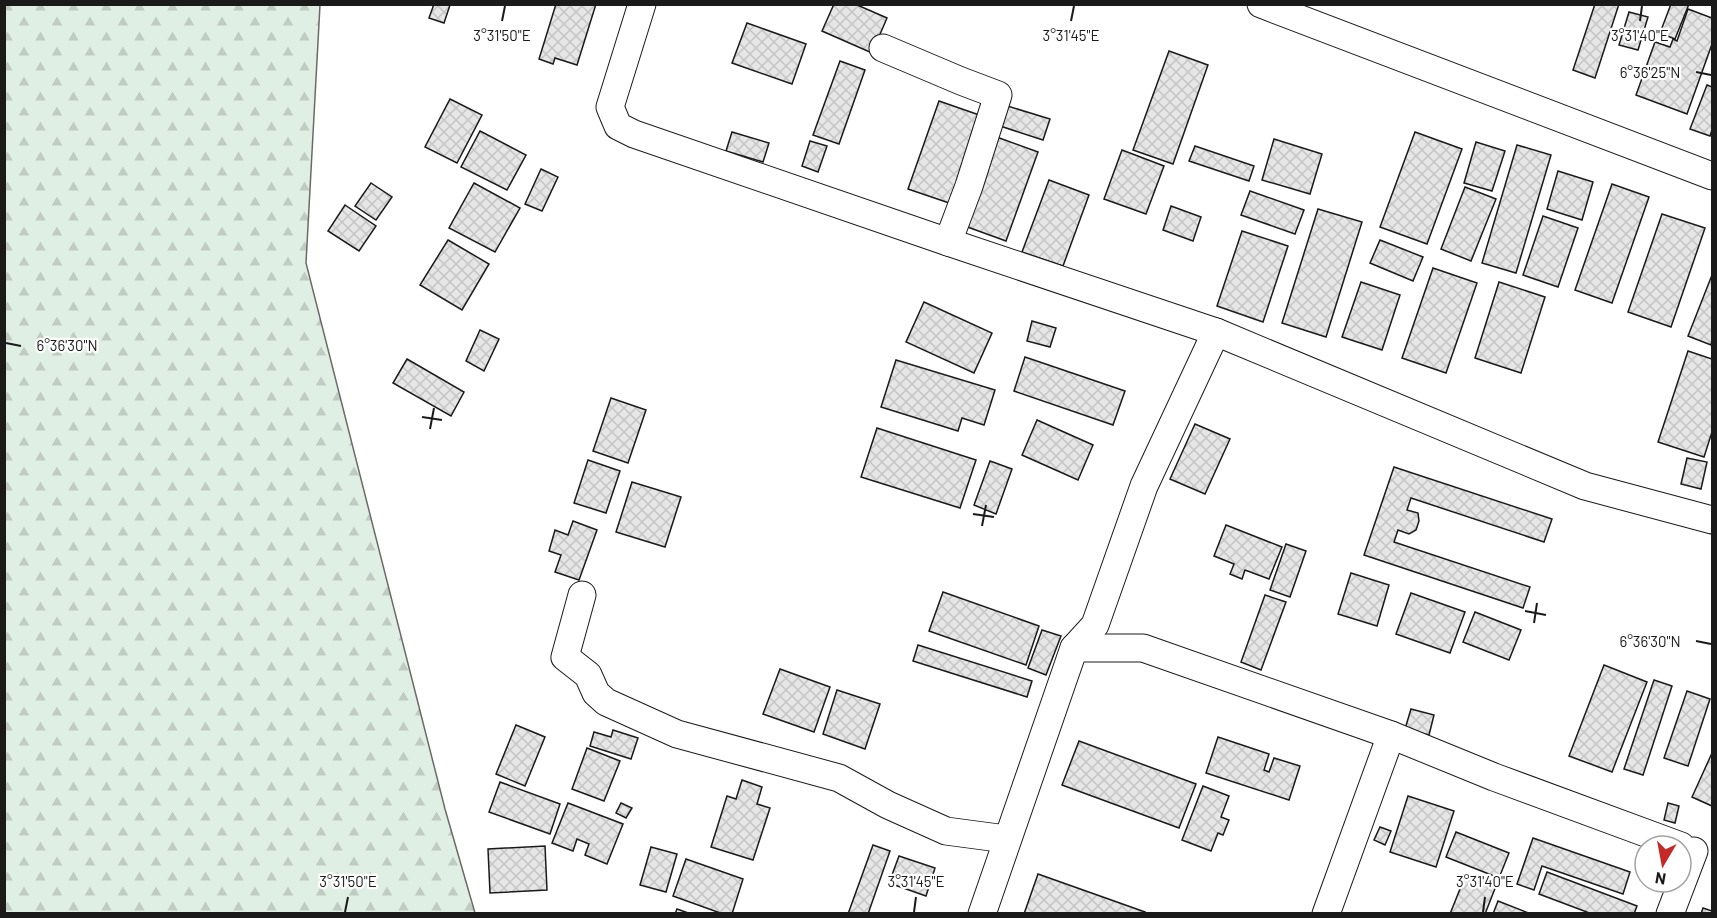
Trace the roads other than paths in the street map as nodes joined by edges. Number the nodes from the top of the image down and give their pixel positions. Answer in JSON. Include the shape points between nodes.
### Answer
{"nodes":[{"id":1,"x":642,"y":4,"type":"edge"},
{"id":2,"x":1262,"y":4,"type":"edge"},
{"id":3,"x":883,"y":48,"type":"dead end"},
{"id":4,"x":1713,"y":176,"type":"edge"},
{"id":5,"x":948,"y":243,"type":"junction"},
{"id":6,"x":1216,"y":332,"type":"junction"},
{"id":7,"x":1713,"y":520,"type":"edge"},
{"id":8,"x":582,"y":595,"type":"dead end"},
{"id":9,"x":1074,"y":648,"type":"junction"},
{"id":10,"x":1390,"y":735,"type":"junction"},
{"id":11,"x":1649,"y":834,"type":"edge"},
{"id":12,"x":1006,"y":839,"type":"junction"},
{"id":13,"x":1677,"y":894,"type":"edge"},
{"id":14,"x":982,"y":914,"type":"edge"},
{"id":15,"x":1326,"y":914,"type":"edge"},
{"id":16,"x":1670,"y":914,"type":"edge"}],
"edges":[{"from":1,"to":5,"type":"street","via":[[610,107],[618,126]]},
{"from":2,"to":4,"type":"street"},
{"from":3,"to":5,"type":"street","via":[[998,94]]},
{"from":5,"to":6,"type":"street"},
{"from":6,"to":7,"type":"street","via":[[1585,486]]},
{"from":6,"to":9,"type":"street","via":[[1144,486],[1095,625]]},
{"from":8,"to":12,"type":"street","via":[[565,657],[588,675],[596,693],[606,702],[677,734],[839,778],[946,831]]},
{"from":9,"to":10,"type":"street","via":[[1143,648]]},
{"from":9,"to":12,"type":"street"},
{"from":10,"to":11,"type":"street"},
{"from":10,"to":15,"type":"street"},
{"from":12,"to":14,"type":"street"},
{"from":13,"to":16,"type":"street"}]}
